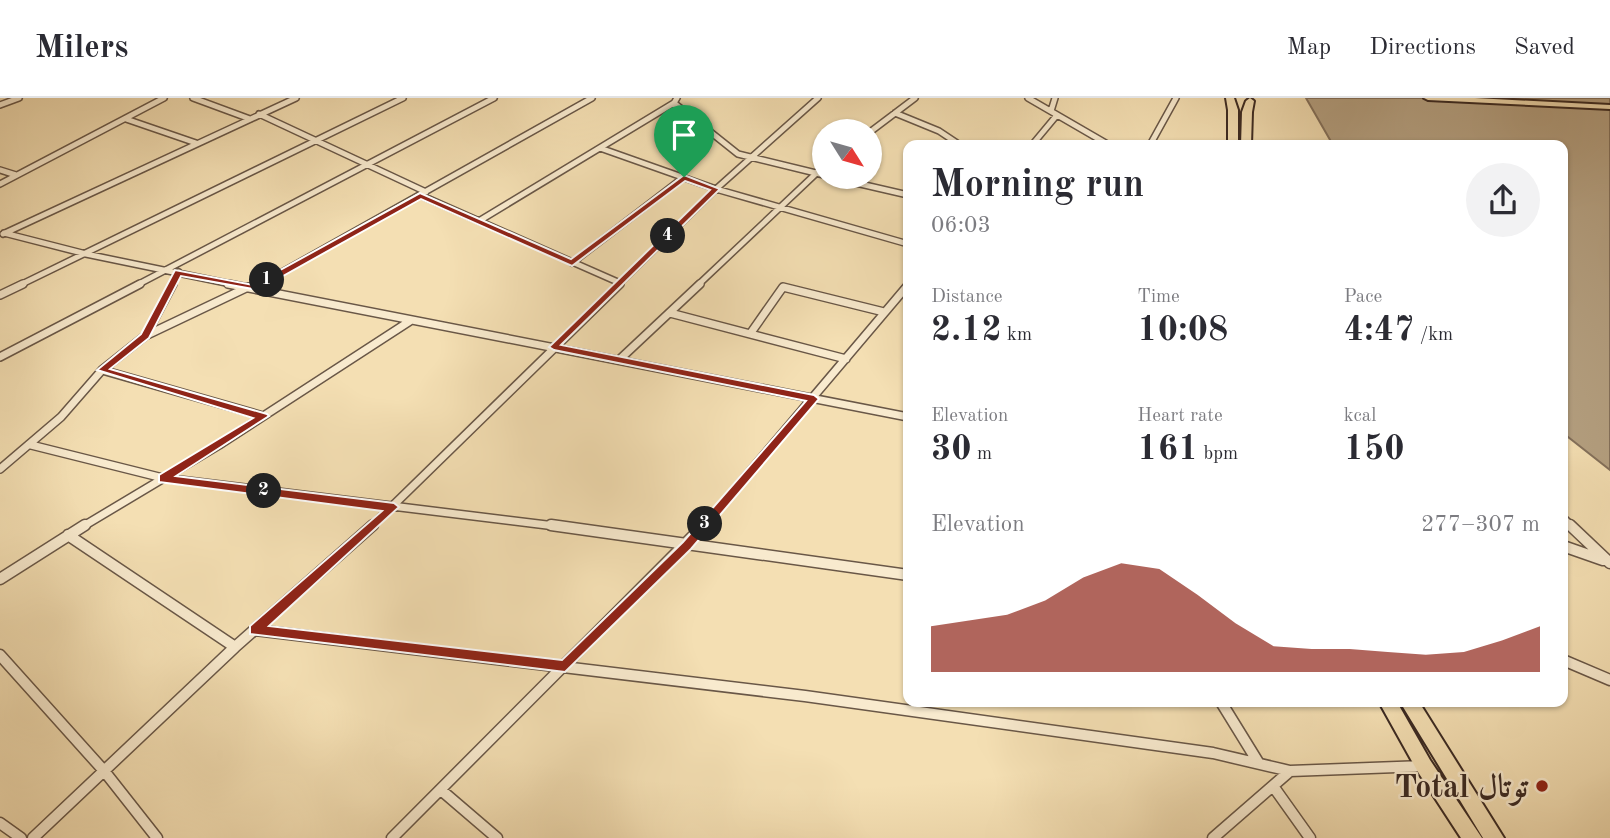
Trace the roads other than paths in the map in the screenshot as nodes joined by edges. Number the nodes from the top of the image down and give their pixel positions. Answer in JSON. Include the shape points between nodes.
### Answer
{"nodes":[{"id":1,"x":19,"y":98,"type":"edge"},
{"id":2,"x":164,"y":98,"type":"edge"},
{"id":3,"x":193,"y":98,"type":"edge"},
{"id":4,"x":296,"y":98,"type":"edge"},
{"id":5,"x":403,"y":98,"type":"edge"},
{"id":6,"x":494,"y":98,"type":"edge"},
{"id":7,"x":592,"y":98,"type":"edge"},
{"id":8,"x":818,"y":98,"type":"edge"},
{"id":9,"x":915,"y":98,"type":"edge"},
{"id":10,"x":1028,"y":98,"type":"edge"},
{"id":11,"x":1055,"y":98,"type":"edge"},
{"id":12,"x":1176,"y":98,"type":"edge"},
{"id":13,"x":1230,"y":98,"type":"edge"},
{"id":14,"x":1428,"y":98,"type":"edge"},
{"id":15,"x":1541,"y":98,"type":"edge"},
{"id":16,"x":676,"y":100,"type":"edge"},
{"id":17,"x":1256,"y":100,"type":"edge"},
{"id":18,"x":0,"y":105,"type":"edge"},
{"id":19,"x":1610,"y":105,"type":"edge"},
{"id":20,"x":1051,"y":111,"type":"junction"},
{"id":21,"x":895,"y":113,"type":"junction"},
{"id":22,"x":260,"y":114,"type":"junction"},
{"id":23,"x":1057,"y":115,"type":"junction"},
{"id":24,"x":126,"y":119,"type":"junction"},
{"id":25,"x":250,"y":119,"type":"junction"},
{"id":26,"x":882,"y":123,"type":"edge"},
{"id":27,"x":952,"y":140,"type":"edge"},
{"id":28,"x":1036,"y":140,"type":"edge"},
{"id":29,"x":1100,"y":140,"type":"edge"},
{"id":30,"x":1153,"y":140,"type":"edge"},
{"id":31,"x":1233,"y":140,"type":"edge"},
{"id":32,"x":1246,"y":140,"type":"edge"},
{"id":33,"x":314,"y":142,"type":"junction"},
{"id":34,"x":196,"y":144,"type":"junction"},
{"id":35,"x":600,"y":148,"type":"junction"},
{"id":36,"x":751,"y":158,"type":"junction"},
{"id":37,"x":366,"y":167,"type":"junction"},
{"id":38,"x":0,"y":170,"type":"edge"},
{"id":39,"x":812,"y":172,"type":"edge"},
{"id":40,"x":16,"y":175,"type":"junction"},
{"id":41,"x":812,"y":176,"type":"edge"},
{"id":42,"x":684,"y":177,"type":"junction"},
{"id":43,"x":0,"y":184,"type":"edge"},
{"id":44,"x":716,"y":189,"type":"junction"},
{"id":45,"x":882,"y":189,"type":"edge"},
{"id":46,"x":423,"y":194,"type":"junction"},
{"id":47,"x":903,"y":194,"type":"edge"},
{"id":48,"x":782,"y":208,"type":"junction"},
{"id":49,"x":479,"y":221,"type":"junction"},
{"id":50,"x":2,"y":234,"type":"edge"},
{"id":51,"x":903,"y":243,"type":"edge"},
{"id":52,"x":86,"y":254,"type":"junction"},
{"id":53,"x":572,"y":263,"type":"junction"},
{"id":54,"x":169,"y":271,"type":"junction"},
{"id":55,"x":179,"y":272,"type":"junction"},
{"id":56,"x":620,"y":283,"type":"junction"},
{"id":57,"x":251,"y":287,"type":"junction"},
{"id":58,"x":903,"y":291,"type":"edge"},
{"id":59,"x":0,"y":295,"type":"edge"},
{"id":60,"x":884,"y":312,"type":"junction"},
{"id":61,"x":670,"y":313,"type":"junction"},
{"id":62,"x":410,"y":321,"type":"junction"},
{"id":63,"x":750,"y":334,"type":"junction"},
{"id":64,"x":145,"y":336,"type":"junction"},
{"id":65,"x":554,"y":347,"type":"junction"},
{"id":66,"x":0,"y":357,"type":"edge"},
{"id":67,"x":846,"y":359,"type":"junction"},
{"id":68,"x":619,"y":360,"type":"junction"},
{"id":69,"x":102,"y":370,"type":"junction"},
{"id":70,"x":814,"y":399,"type":"junction"},
{"id":71,"x":263,"y":416,"type":"junction"},
{"id":72,"x":903,"y":416,"type":"edge"},
{"id":73,"x":31,"y":445,"type":"junction"},
{"id":74,"x":0,"y":469,"type":"edge"},
{"id":75,"x":163,"y":478,"type":"junction"},
{"id":76,"x":394,"y":507,"type":"junction"},
{"id":77,"x":1568,"y":523,"type":"edge"},
{"id":78,"x":68,"y":535,"type":"junction"},
{"id":79,"x":687,"y":545,"type":"junction"},
{"id":80,"x":1568,"y":549,"type":"edge"},
{"id":81,"x":1609,"y":562,"type":"edge"},
{"id":82,"x":903,"y":575,"type":"edge"},
{"id":83,"x":0,"y":579,"type":"edge"},
{"id":84,"x":255,"y":630,"type":"junction"},
{"id":85,"x":235,"y":647,"type":"junction"},
{"id":86,"x":0,"y":655,"type":"edge"},
{"id":87,"x":1568,"y":662,"type":"edge"},
{"id":88,"x":565,"y":666,"type":"junction"},
{"id":89,"x":1610,"y":680,"type":"edge"},
{"id":90,"x":1223,"y":707,"type":"edge"},
{"id":91,"x":1391,"y":707,"type":"edge"},
{"id":92,"x":1412,"y":707,"type":"edge"},
{"id":93,"x":1258,"y":762,"type":"junction"},
{"id":94,"x":1424,"y":766,"type":"junction"},
{"id":95,"x":1290,"y":771,"type":"junction"},
{"id":96,"x":105,"y":772,"type":"junction"},
{"id":97,"x":1273,"y":786,"type":"junction"},
{"id":98,"x":441,"y":790,"type":"junction"},
{"id":99,"x":0,"y":823,"type":"edge"},
{"id":100,"x":21,"y":838,"type":"edge"},
{"id":101,"x":33,"y":838,"type":"edge"},
{"id":102,"x":157,"y":838,"type":"edge"},
{"id":103,"x":392,"y":838,"type":"edge"},
{"id":104,"x":497,"y":838,"type":"edge"},
{"id":105,"x":1213,"y":838,"type":"edge"},
{"id":106,"x":1310,"y":838,"type":"edge"},
{"id":107,"x":1472,"y":838,"type":"edge"},
{"id":108,"x":1494,"y":838,"type":"edge"}],
"edges":[{"from":1,"to":18,"type":"street"},
{"from":2,"to":24,"type":"street"},
{"from":3,"to":25,"type":"street"},
{"from":4,"to":22,"type":"street"},
{"from":5,"to":33,"type":"street"},
{"from":6,"to":37,"type":"street"},
{"from":7,"to":46,"type":"street"},
{"from":8,"to":36,"type":"street"},
{"from":9,"to":21,"type":"street"},
{"from":10,"to":20,"type":"street"},
{"from":11,"to":20,"type":"street"},
{"from":12,"to":30,"type":"street"},
{"from":13,"to":17,"type":"highway"},
{"from":13,"to":31,"type":"highway"},
{"from":14,"to":19,"type":"main road"},
{"from":15,"to":19,"type":"main road"},
{"from":16,"to":35,"type":"street"},
{"from":16,"to":36,"type":"street","via":[[738,154]]},
{"from":17,"to":32,"type":"highway","via":[[1247,112]]},
{"from":20,"to":23,"type":"street"},
{"from":21,"to":26,"type":"street"},
{"from":21,"to":27,"type":"street"},
{"from":22,"to":25,"type":"street"},
{"from":22,"to":33,"type":"street"},
{"from":23,"to":28,"type":"street"},
{"from":23,"to":29,"type":"street"},
{"from":24,"to":34,"type":"street"},
{"from":24,"to":40,"type":"street"},
{"from":25,"to":34,"type":"street"},
{"from":33,"to":37,"type":"street"},
{"from":33,"to":52,"type":"street"},
{"from":34,"to":50,"type":"street"},
{"from":35,"to":42,"type":"street"},
{"from":35,"to":49,"type":"street"},
{"from":36,"to":39,"type":"street"},
{"from":36,"to":44,"type":"street"},
{"from":37,"to":46,"type":"street"},
{"from":37,"to":54,"type":"street"},
{"from":38,"to":40,"type":"street"},
{"from":40,"to":43,"type":"street"},
{"from":41,"to":48,"type":"street"},
{"from":42,"to":44,"type":"street"},
{"from":42,"to":53,"type":"street"},
{"from":44,"to":48,"type":"street"},
{"from":44,"to":56,"type":"street"},
{"from":45,"to":47,"type":"street"},
{"from":46,"to":49,"type":"street"},
{"from":46,"to":57,"type":"street"},
{"from":48,"to":51,"type":"street"},
{"from":48,"to":61,"type":"street"},
{"from":49,"to":53,"type":"street"},
{"from":50,"to":52,"type":"street"},
{"from":52,"to":54,"type":"street"},
{"from":52,"to":59,"type":"street"},
{"from":53,"to":56,"type":"street"},
{"from":54,"to":55,"type":"street"},
{"from":54,"to":66,"type":"street"},
{"from":55,"to":57,"type":"street"},
{"from":55,"to":64,"type":"street"},
{"from":56,"to":65,"type":"street"},
{"from":57,"to":62,"type":"street"},
{"from":57,"to":64,"type":"street"},
{"from":58,"to":60,"type":"street"},
{"from":60,"to":63,"type":"street","via":[[783,287]]},
{"from":60,"to":67,"type":"street"},
{"from":61,"to":63,"type":"street"},
{"from":61,"to":68,"type":"street"},
{"from":62,"to":65,"type":"street"},
{"from":62,"to":71,"type":"street"},
{"from":63,"to":67,"type":"street"},
{"from":64,"to":69,"type":"street"},
{"from":65,"to":68,"type":"street"},
{"from":65,"to":76,"type":"street"},
{"from":67,"to":70,"type":"street"},
{"from":68,"to":70,"type":"street"},
{"from":69,"to":71,"type":"street"},
{"from":69,"to":73,"type":"street"},
{"from":70,"to":72,"type":"street"},
{"from":70,"to":79,"type":"street"},
{"from":71,"to":75,"type":"street"},
{"from":73,"to":74,"type":"street"},
{"from":73,"to":75,"type":"street"},
{"from":75,"to":76,"type":"street"},
{"from":75,"to":78,"type":"street"},
{"from":76,"to":79,"type":"street"},
{"from":76,"to":84,"type":"street"},
{"from":77,"to":81,"type":"street"},
{"from":78,"to":83,"type":"street"},
{"from":78,"to":85,"type":"street"},
{"from":79,"to":82,"type":"street"},
{"from":79,"to":88,"type":"street"},
{"from":80,"to":81,"type":"street"},
{"from":84,"to":85,"type":"street"},
{"from":84,"to":88,"type":"street"},
{"from":85,"to":96,"type":"street"},
{"from":86,"to":96,"type":"street"},
{"from":87,"to":89,"type":"street"},
{"from":88,"to":93,"type":"street","via":[[830,699]]},
{"from":88,"to":98,"type":"street"},
{"from":90,"to":93,"type":"street"},
{"from":91,"to":94,"type":"highway"},
{"from":92,"to":108,"type":"highway"},
{"from":93,"to":95,"type":"street"},
{"from":94,"to":95,"type":"street"},
{"from":94,"to":107,"type":"highway"},
{"from":95,"to":97,"type":"street"},
{"from":96,"to":101,"type":"street"},
{"from":96,"to":102,"type":"street"},
{"from":97,"to":105,"type":"street"},
{"from":97,"to":106,"type":"street"},
{"from":98,"to":103,"type":"street"},
{"from":98,"to":104,"type":"street"},
{"from":99,"to":100,"type":"street"}]}
